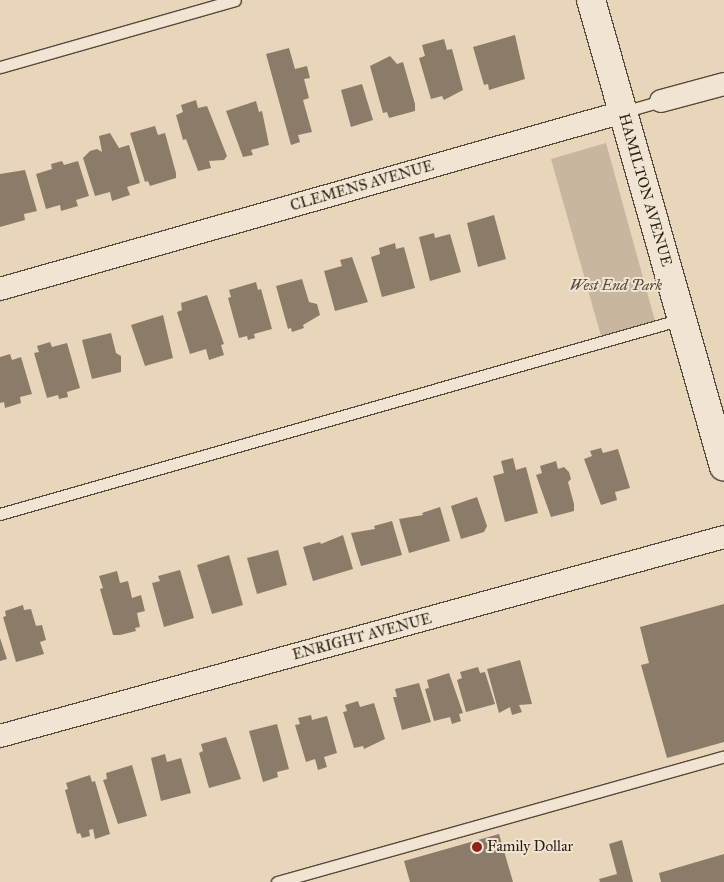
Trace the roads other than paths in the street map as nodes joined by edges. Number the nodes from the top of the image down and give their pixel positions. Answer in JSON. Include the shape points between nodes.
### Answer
{"nodes":[{"id":1,"x":235,"y":0,"type":"edge"},
{"id":2,"x":591,"y":0,"type":"edge"},
{"id":3,"x":0,"y":67,"type":"edge"},
{"id":4,"x":724,"y":84,"type":"edge"},
{"id":5,"x":661,"y":101,"type":"joint"},
{"id":6,"x":623,"y":112,"type":"junction"},
{"id":7,"x":0,"y":289,"type":"edge"},
{"id":8,"x":682,"y":319,"type":"junction"},
{"id":9,"x":724,"y":466,"type":"edge"},
{"id":10,"x":0,"y":514,"type":"edge"},
{"id":11,"x":724,"y":537,"type":"edge"},
{"id":12,"x":0,"y":736,"type":"edge"},
{"id":13,"x":724,"y":756,"type":"edge"},
{"id":14,"x":277,"y":882,"type":"edge"}],
"edges":[{"from":1,"to":3,"type":"lane"},
{"from":2,"to":6,"type":"street","name":"HAMILTON AVENUE"},
{"from":4,"to":5,"type":"street","name":"CLEMENS AVENUE"},
{"from":5,"to":6,"type":"lane","name":"CLEMENS AVENUE"},
{"from":6,"to":7,"type":"street","name":"CLEMENS AVENUE"},
{"from":6,"to":8,"type":"street","name":"HAMILTON AVENUE"},
{"from":8,"to":9,"type":"street","name":"HAMILTON AVENUE"},
{"from":8,"to":10,"type":"lane"},
{"from":11,"to":12,"type":"street","name":"ENRIGHT AVENUE"},
{"from":13,"to":14,"type":"lane"}]}
